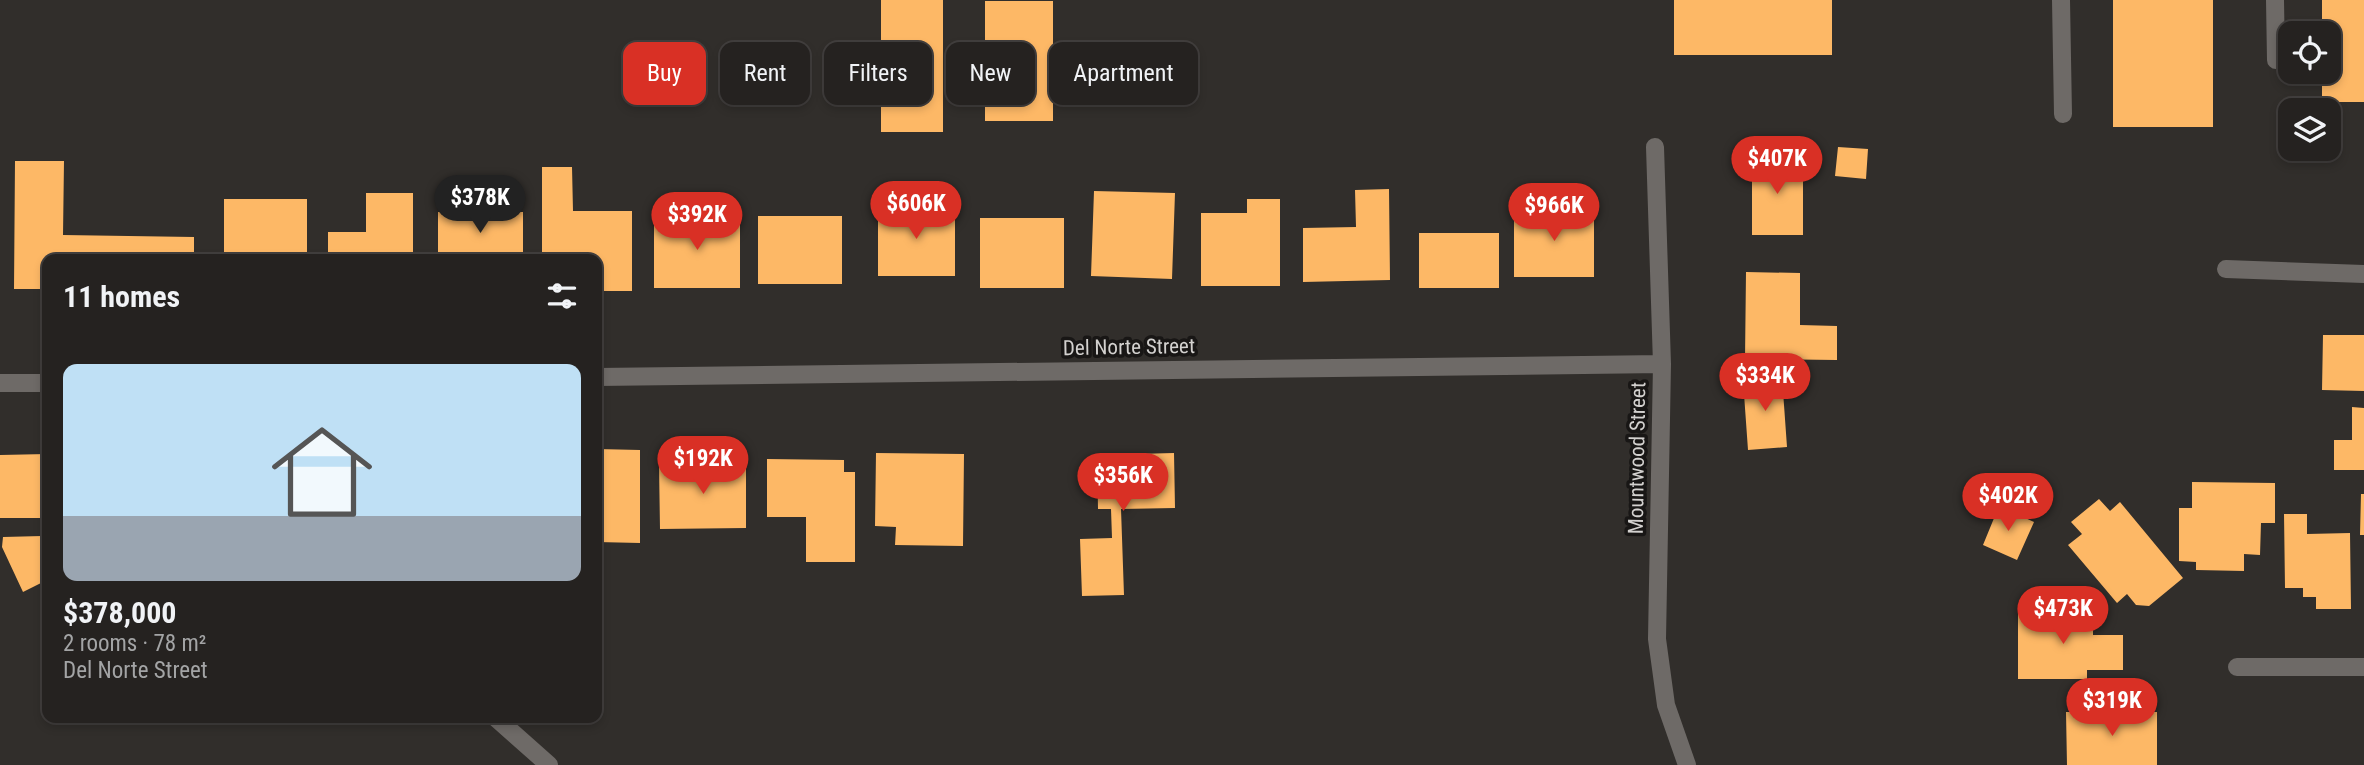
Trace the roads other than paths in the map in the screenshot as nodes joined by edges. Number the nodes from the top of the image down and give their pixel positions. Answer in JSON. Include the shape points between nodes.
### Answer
{"nodes":[{"id":1,"x":2061,"y":0,"type":"edge"},
{"id":2,"x":2275,"y":0,"type":"edge"},
{"id":3,"x":2276,"y":60,"type":"dead end"},
{"id":4,"x":2063,"y":114,"type":"dead end"},
{"id":5,"x":1655,"y":147,"type":"dead end"},
{"id":6,"x":2226,"y":269,"type":"dead end"},
{"id":7,"x":2364,"y":274,"type":"edge"},
{"id":8,"x":1662,"y":364,"type":"junction"},
{"id":9,"x":602,"y":377,"type":"edge"},
{"id":10,"x":0,"y":383,"type":"edge"},
{"id":11,"x":42,"y":383,"type":"edge"},
{"id":12,"x":2237,"y":667,"type":"dead end"},
{"id":13,"x":2364,"y":667,"type":"edge"},
{"id":14,"x":502,"y":723,"type":"edge"},
{"id":15,"x":549,"y":765,"type":"edge"},
{"id":16,"x":1687,"y":765,"type":"edge"}],
"edges":[{"from":1,"to":4,"type":"street"},
{"from":2,"to":3,"type":"street"},
{"from":5,"to":8,"type":"street","name":"Mountwood Street"},
{"from":6,"to":7,"type":"street"},
{"from":8,"to":9,"type":"street","name":"Del Norte Street"},
{"from":8,"to":16,"type":"street","name":"Mountwood Street","via":[[1657,639],[1666,705]]},
{"from":10,"to":11,"type":"street"},
{"from":12,"to":13,"type":"street"},
{"from":14,"to":15,"type":"street"}]}
